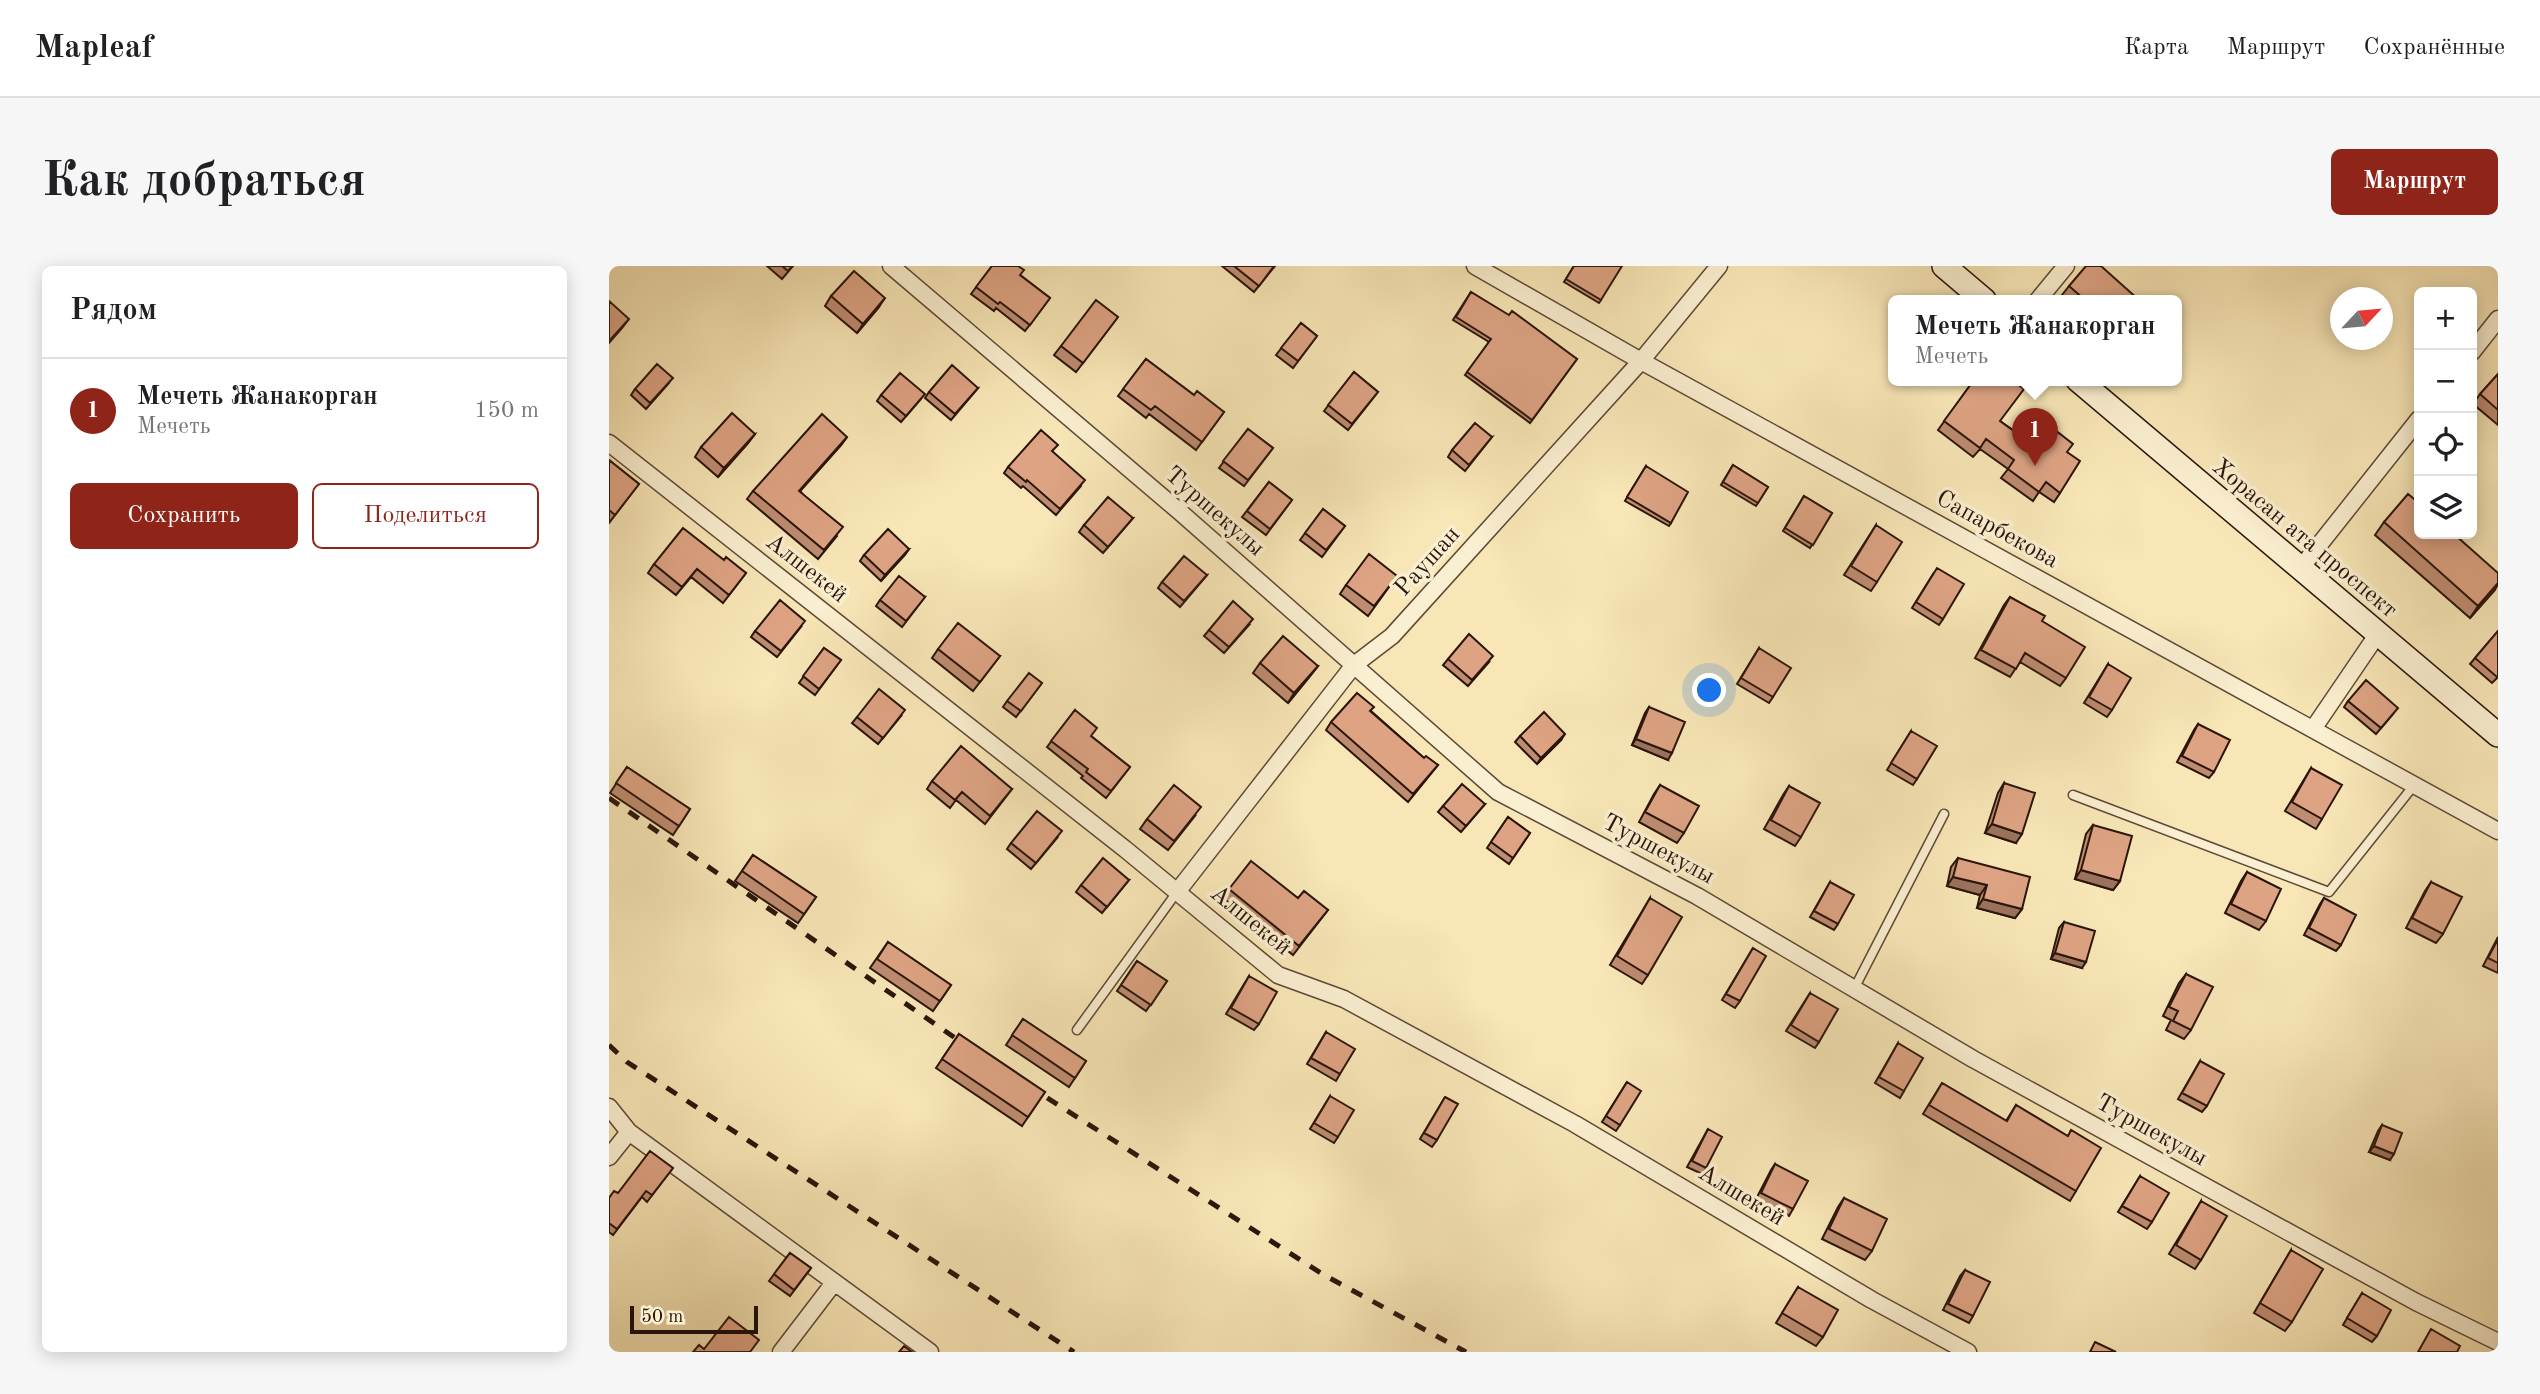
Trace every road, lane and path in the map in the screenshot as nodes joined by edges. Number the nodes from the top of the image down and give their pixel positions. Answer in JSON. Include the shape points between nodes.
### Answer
{"nodes":[{"id":1,"x":891,"y":266,"type":"edge"},
{"id":2,"x":1475,"y":266,"type":"edge"},
{"id":3,"x":1719,"y":266,"type":"edge"},
{"id":4,"x":1944,"y":266,"type":"edge"},
{"id":5,"x":2066,"y":266,"type":"edge"},
{"id":6,"x":1978,"y":295,"type":"edge"},
{"id":7,"x":2042,"y":295,"type":"edge"},
{"id":8,"x":2498,"y":319,"type":"edge"},
{"id":9,"x":2474,"y":350,"type":"edge"},
{"id":10,"x":1641,"y":361,"type":"junction"},
{"id":11,"x":2085,"y":386,"type":"edge"},
{"id":12,"x":2414,"y":425,"type":"edge"},
{"id":13,"x":609,"y":443,"type":"edge"},
{"id":14,"x":2300,"y":569,"type":"junction"},
{"id":15,"x":2377,"y":635,"type":"junction"},
{"id":16,"x":1354,"y":665,"type":"junction"},
{"id":17,"x":2313,"y":729,"type":"junction"},
{"id":18,"x":2498,"y":735,"type":"edge"},
{"id":19,"x":2415,"y":784,"type":"junction"},
{"id":20,"x":2073,"y":795,"type":"dead end"},
{"id":21,"x":1944,"y":814,"type":"dead end"},
{"id":22,"x":2498,"y":831,"type":"edge"},
{"id":23,"x":1177,"y":892,"type":"junction"},
{"id":24,"x":1854,"y":989,"type":"junction"},
{"id":25,"x":1077,"y":1030,"type":"dead end"},
{"id":26,"x":609,"y":1107,"type":"edge"},
{"id":27,"x":629,"y":1132,"type":"junction"},
{"id":28,"x":609,"y":1157,"type":"edge"},
{"id":29,"x":833,"y":1284,"type":"junction"},
{"id":30,"x":2498,"y":1342,"type":"edge"},
{"id":31,"x":781,"y":1352,"type":"edge"},
{"id":32,"x":930,"y":1352,"type":"edge"},
{"id":33,"x":1968,"y":1352,"type":"edge"}],
"edges":[{"from":1,"to":16,"type":"street","name":"Туршекулы"},
{"from":2,"to":10,"type":"street","name":"Сапарбекова"},
{"from":3,"to":10,"type":"street","name":"Раушан"},
{"from":4,"to":6,"type":"main road"},
{"from":5,"to":7,"type":"street"},
{"from":8,"to":9,"type":"street"},
{"from":10,"to":16,"type":"street","name":"Раушан","via":[[1392,636]]},
{"from":10,"to":17,"type":"street","name":"Сапарбекова"},
{"from":11,"to":14,"type":"main road","name":"Хорасан ата проспект"},
{"from":12,"to":14,"type":"street"},
{"from":13,"to":23,"type":"street","name":"Алшекей"},
{"from":14,"to":15,"type":"main road","name":"Хорасан ата проспект"},
{"from":15,"to":17,"type":"street"},
{"from":15,"to":18,"type":"main road","name":"Хорасан ата проспект"},
{"from":16,"to":23,"type":"street","name":"Раушан"},
{"from":16,"to":24,"type":"street","name":"Туршекулы","via":[[1498,792],[1697,895]]},
{"from":17,"to":19,"type":"street","name":"Сапарбекова"},
{"from":19,"to":20,"type":"lane","via":[[2329,892]]},
{"from":19,"to":22,"type":"street","name":"Сапарбекова"},
{"from":21,"to":24,"type":"lane"},
{"from":23,"to":25,"type":"lane"},
{"from":23,"to":33,"type":"street","name":"Алшекей","via":[[1278,975],[1344,999],[1575,1124]]},
{"from":24,"to":30,"type":"street","name":"Туршекулы","via":[[1973,1059]]},
{"from":26,"to":27,"type":"street"},
{"from":27,"to":28,"type":"street"},
{"from":27,"to":29,"type":"street"},
{"from":29,"to":31,"type":"street"},
{"from":29,"to":32,"type":"street"}]}
